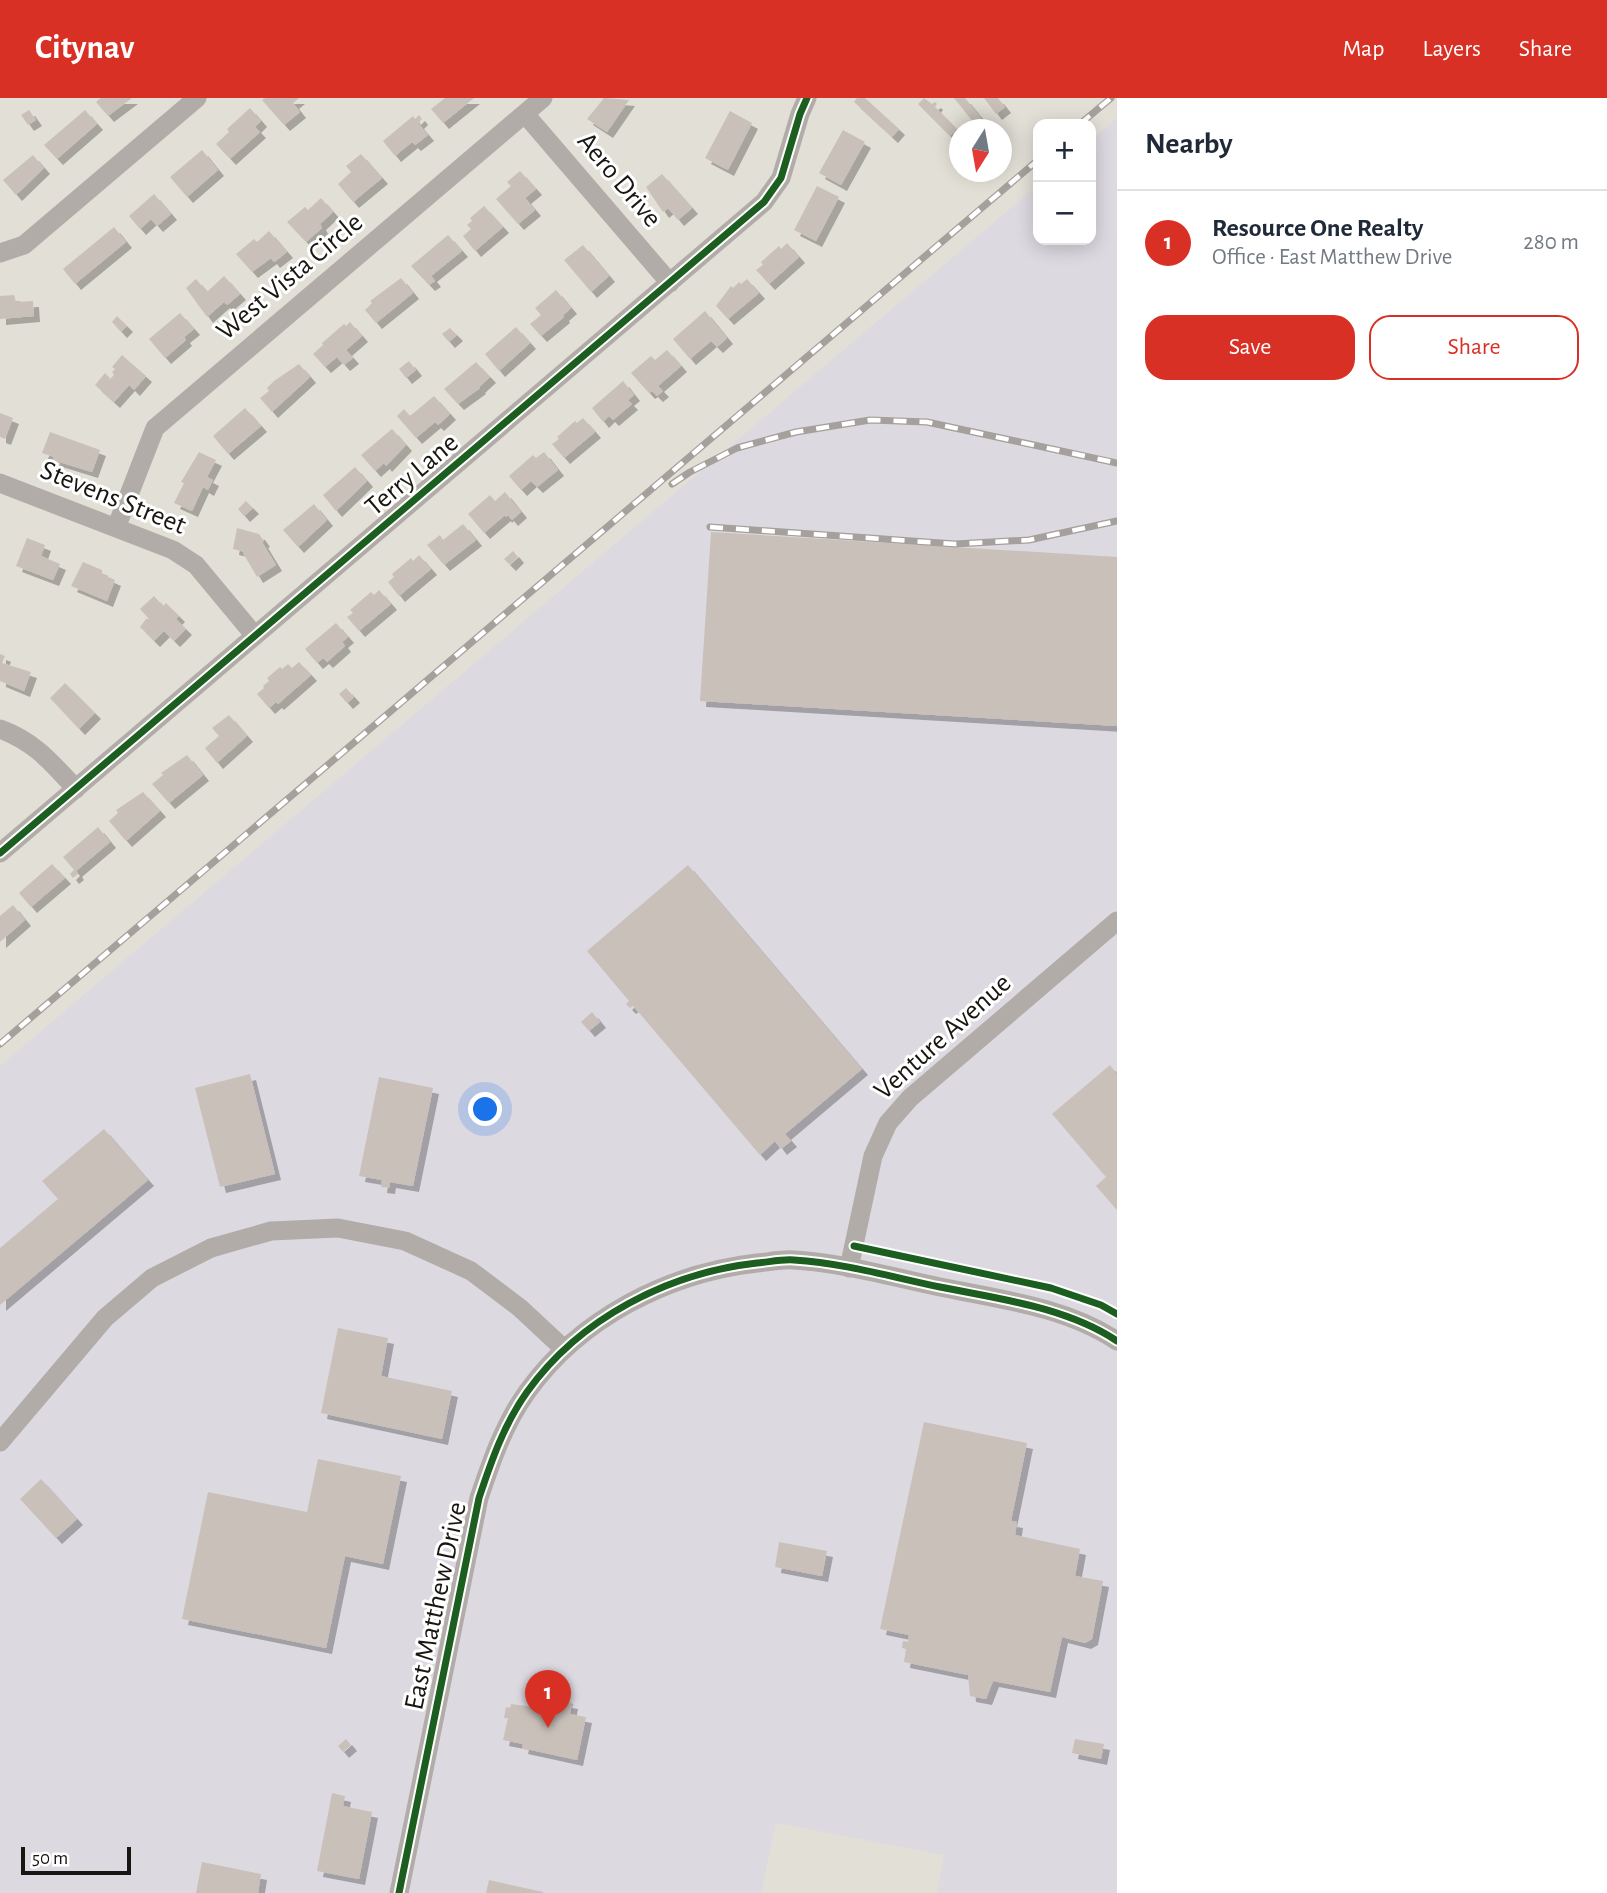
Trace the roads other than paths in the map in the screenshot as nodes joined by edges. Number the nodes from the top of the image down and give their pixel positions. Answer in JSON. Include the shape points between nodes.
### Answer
{"nodes":[{"id":1,"x":197,"y":98,"type":"edge"},
{"id":2,"x":543,"y":98,"type":"edge"},
{"id":3,"x":807,"y":98,"type":"edge"},
{"id":4,"x":525,"y":114,"type":"junction"},
{"id":5,"x":0,"y":253,"type":"edge"},
{"id":6,"x":670,"y":283,"type":"junction"},
{"id":7,"x":0,"y":483,"type":"edge"},
{"id":8,"x":117,"y":528,"type":"junction"},
{"id":9,"x":255,"y":636,"type":"junction"},
{"id":10,"x":0,"y":729,"type":"edge"},
{"id":11,"x":76,"y":789,"type":"junction"},
{"id":12,"x":0,"y":853,"type":"edge"},
{"id":13,"x":1117,"y":921,"type":"edge"},
{"id":14,"x":849,"y":1268,"type":"junction"},
{"id":15,"x":1117,"y":1341,"type":"edge"},
{"id":16,"x":564,"y":1349,"type":"junction"},
{"id":17,"x":0,"y":1442,"type":"edge"},
{"id":18,"x":399,"y":1893,"type":"edge"}],
"edges":[{"from":1,"to":5,"type":"street","via":[[24,245]]},
{"from":2,"to":4,"type":"street","name":"West Vista Circle"},
{"from":3,"to":6,"type":"street","name":"Terry Lane","via":[[781,178],[764,202]]},
{"from":4,"to":6,"type":"street","name":"Aero Drive"},
{"from":4,"to":8,"type":"street","name":"West Vista Circle","via":[[155,428]]},
{"from":6,"to":9,"type":"street","name":"Terry Lane"},
{"from":7,"to":8,"type":"street","name":"Stevens Street"},
{"from":8,"to":9,"type":"street","name":"Stevens Street","via":[[173,550],[196,565]]},
{"from":9,"to":11,"type":"street","name":"Terry Lane"},
{"from":10,"to":11,"type":"street","via":[[38,749]]},
{"from":11,"to":12,"type":"street","name":"Terry Lane"},
{"from":13,"to":14,"type":"street","name":"Venture Avenue","via":[[910,1098],[888,1123],[873,1156]]},
{"from":14,"to":15,"type":"street","name":"East Matthew Drive","via":[[1070,1317]]},
{"from":14,"to":16,"type":"street","name":"East Matthew Drive","via":[[791,1259],[726,1266],[663,1285],[605,1317]]},
{"from":16,"to":17,"type":"street","via":[[471,1270],[405,1241],[338,1228],[271,1231],[211,1248],[152,1278],[105,1318]]},
{"from":16,"to":18,"type":"street","name":"East Matthew Drive","via":[[527,1392],[502,1436],[479,1498]]}]}
